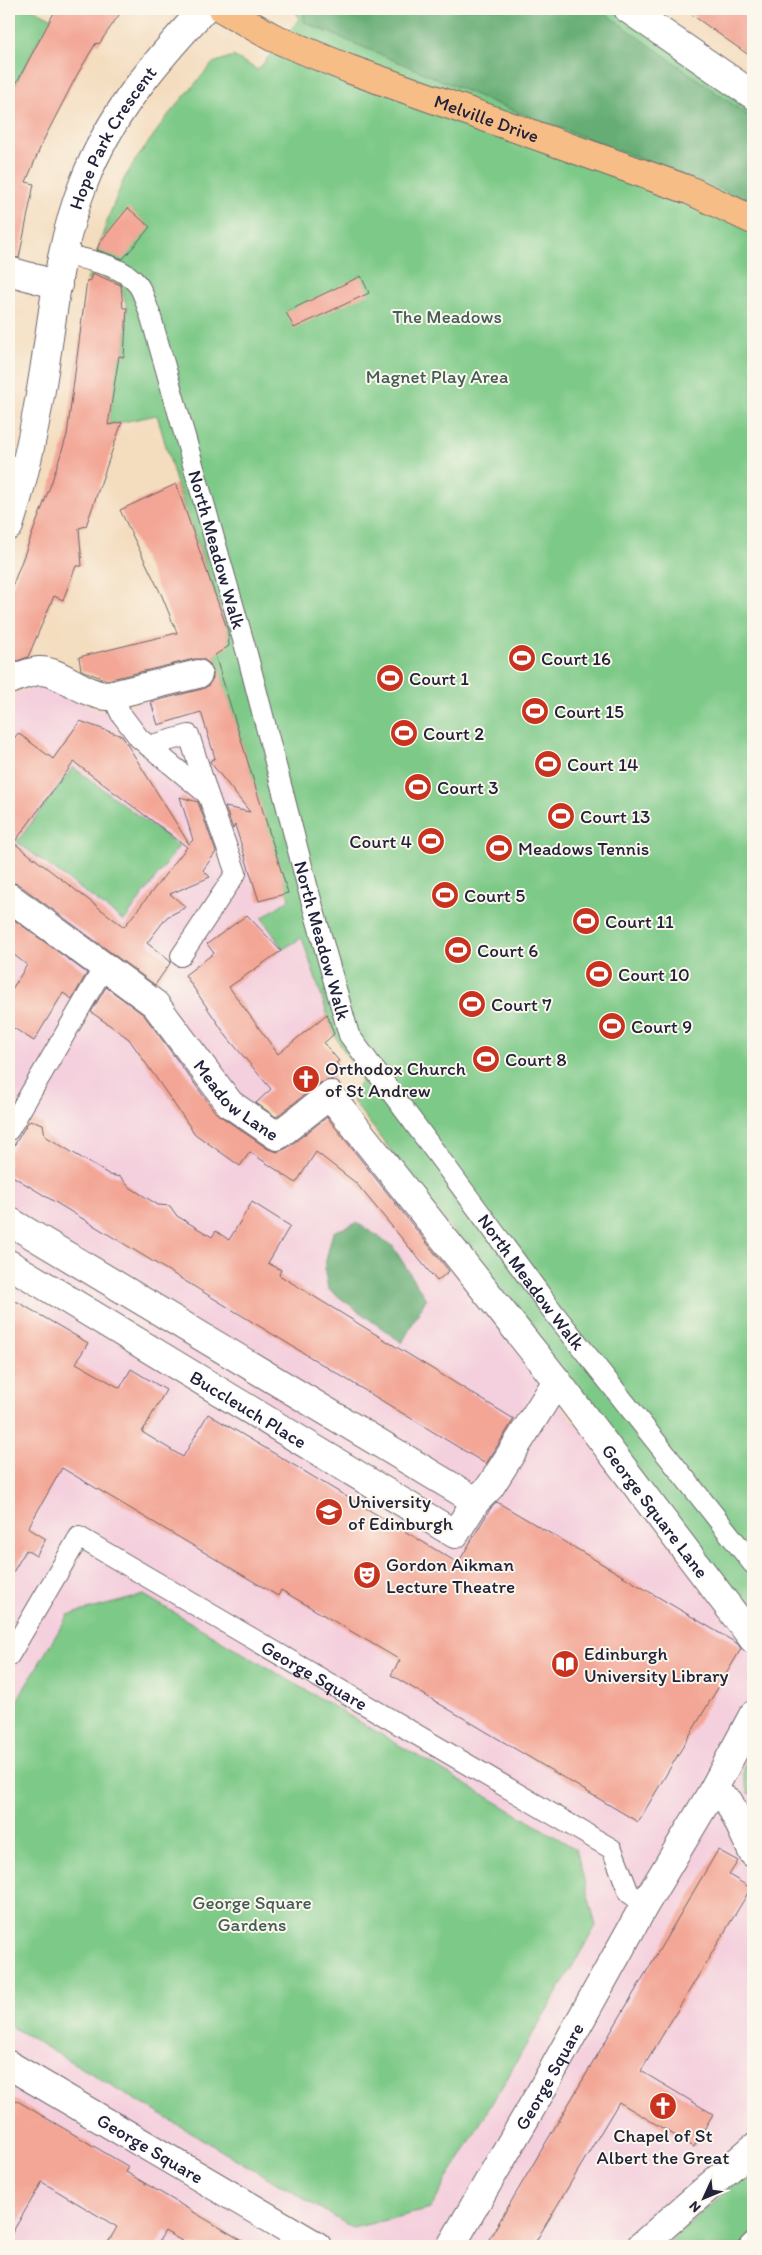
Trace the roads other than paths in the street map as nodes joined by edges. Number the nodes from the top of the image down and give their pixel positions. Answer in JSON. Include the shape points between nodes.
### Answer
{"nodes":[{"id":1,"x":204,"y":9,"type":"edge"},
{"id":2,"x":223,"y":9,"type":"edge"},
{"id":3,"x":640,"y":12,"type":"edge"},
{"id":4,"x":753,"y":95,"type":"edge"},
{"id":5,"x":753,"y":220,"type":"edge"},
{"id":6,"x":62,"y":254,"type":"junction"},
{"id":7,"x":9,"y":271,"type":"edge"},
{"id":8,"x":58,"y":285,"type":"junction"},
{"id":9,"x":9,"y":526,"type":"edge"},
{"id":10,"x":198,"y":674,"type":"dead end"},
{"id":11,"x":9,"y":680,"type":"edge"},
{"id":12,"x":112,"y":695,"type":"junction"},
{"id":13,"x":148,"y":746,"type":"junction"},
{"id":14,"x":208,"y":795,"type":"junction"},
{"id":15,"x":9,"y":897,"type":"edge"},
{"id":16,"x":181,"y":956,"type":"dead end"},
{"id":17,"x":104,"y":967,"type":"junction"},
{"id":18,"x":9,"y":1130,"type":"edge"},
{"id":19,"x":9,"y":1221,"type":"edge"},
{"id":20,"x":9,"y":1264,"type":"edge"},
{"id":21,"x":557,"y":1381,"type":"junction"},
{"id":22,"x":476,"y":1501,"type":"junction"},
{"id":23,"x":753,"y":1564,"type":"edge"},
{"id":24,"x":753,"y":1639,"type":"edge"},
{"id":25,"x":9,"y":1656,"type":"edge"},
{"id":26,"x":751,"y":1725,"type":"edge"},
{"id":27,"x":712,"y":1792,"type":"junction"},
{"id":28,"x":753,"y":1853,"type":"edge"},
{"id":29,"x":645,"y":1904,"type":"junction"},
{"id":30,"x":9,"y":2065,"type":"edge"},
{"id":31,"x":753,"y":2148,"type":"edge"},
{"id":32,"x":753,"y":2242,"type":"edge"},
{"id":33,"x":317,"y":2246,"type":"edge"},
{"id":34,"x":451,"y":2246,"type":"edge"},
{"id":35,"x":641,"y":2246,"type":"edge"},
{"id":36,"x":749,"y":2246,"type":"edge"}],
"edges":[{"from":1,"to":6,"type":"street","name":"Hope Park Crescent","via":[[162,53],[134,90],[106,136],[84,181]]},
{"from":2,"to":5,"type":"main road","name":"Melville Drive","via":[[272,37],[348,69],[689,190]]},
{"from":3,"to":4,"type":"street"},
{"from":6,"to":8,"type":"street","name":"Hope Park Crescent"},
{"from":6,"to":23,"type":"street","name":"North Meadow Walk","via":[[119,270],[130,277],[139,286],[150,314],[246,650],[349,1035],[554,1313]]},
{"from":7,"to":8,"type":"street"},
{"from":8,"to":9,"type":"street","name":"Hope Park Crescent","via":[[37,410]]},
{"from":10,"to":12,"type":"street"},
{"from":11,"to":12,"type":"street","via":[[42,671],[96,694]]},
{"from":12,"to":13,"type":"street","via":[[130,728]]},
{"from":13,"to":14,"type":"street"},
{"from":13,"to":14,"type":"street","via":[[189,735]]},
{"from":14,"to":16,"type":"street","via":[[236,874]]},
{"from":15,"to":17,"type":"street","name":"Meadow Lane"},
{"from":17,"to":18,"type":"street"},
{"from":17,"to":21,"type":"street","name":"Meadow Lane","via":[[155,1004],[230,1104],[277,1136],[330,1095]]},
{"from":19,"to":22,"type":"street","name":"Buccleuch Place"},
{"from":20,"to":22,"type":"street","name":"Buccleuch Place","via":[[455,1534]]},
{"from":21,"to":22,"type":"street","name":"Buccleuch Place","via":[[490,1487]]},
{"from":21,"to":24,"type":"street","name":"George Square Lane"},
{"from":25,"to":29,"type":"street","name":"George Square","via":[[79,1537],[612,1850],[629,1893]]},
{"from":26,"to":27,"type":"street"},
{"from":27,"to":28,"type":"street","via":[[729,1802]]},
{"from":27,"to":29,"type":"street","name":"George Square"},
{"from":29,"to":34,"type":"street","name":"George Square"},
{"from":30,"to":33,"type":"street","name":"George Square"},
{"from":31,"to":35,"type":"street"},
{"from":32,"to":36,"type":"street"}]}
